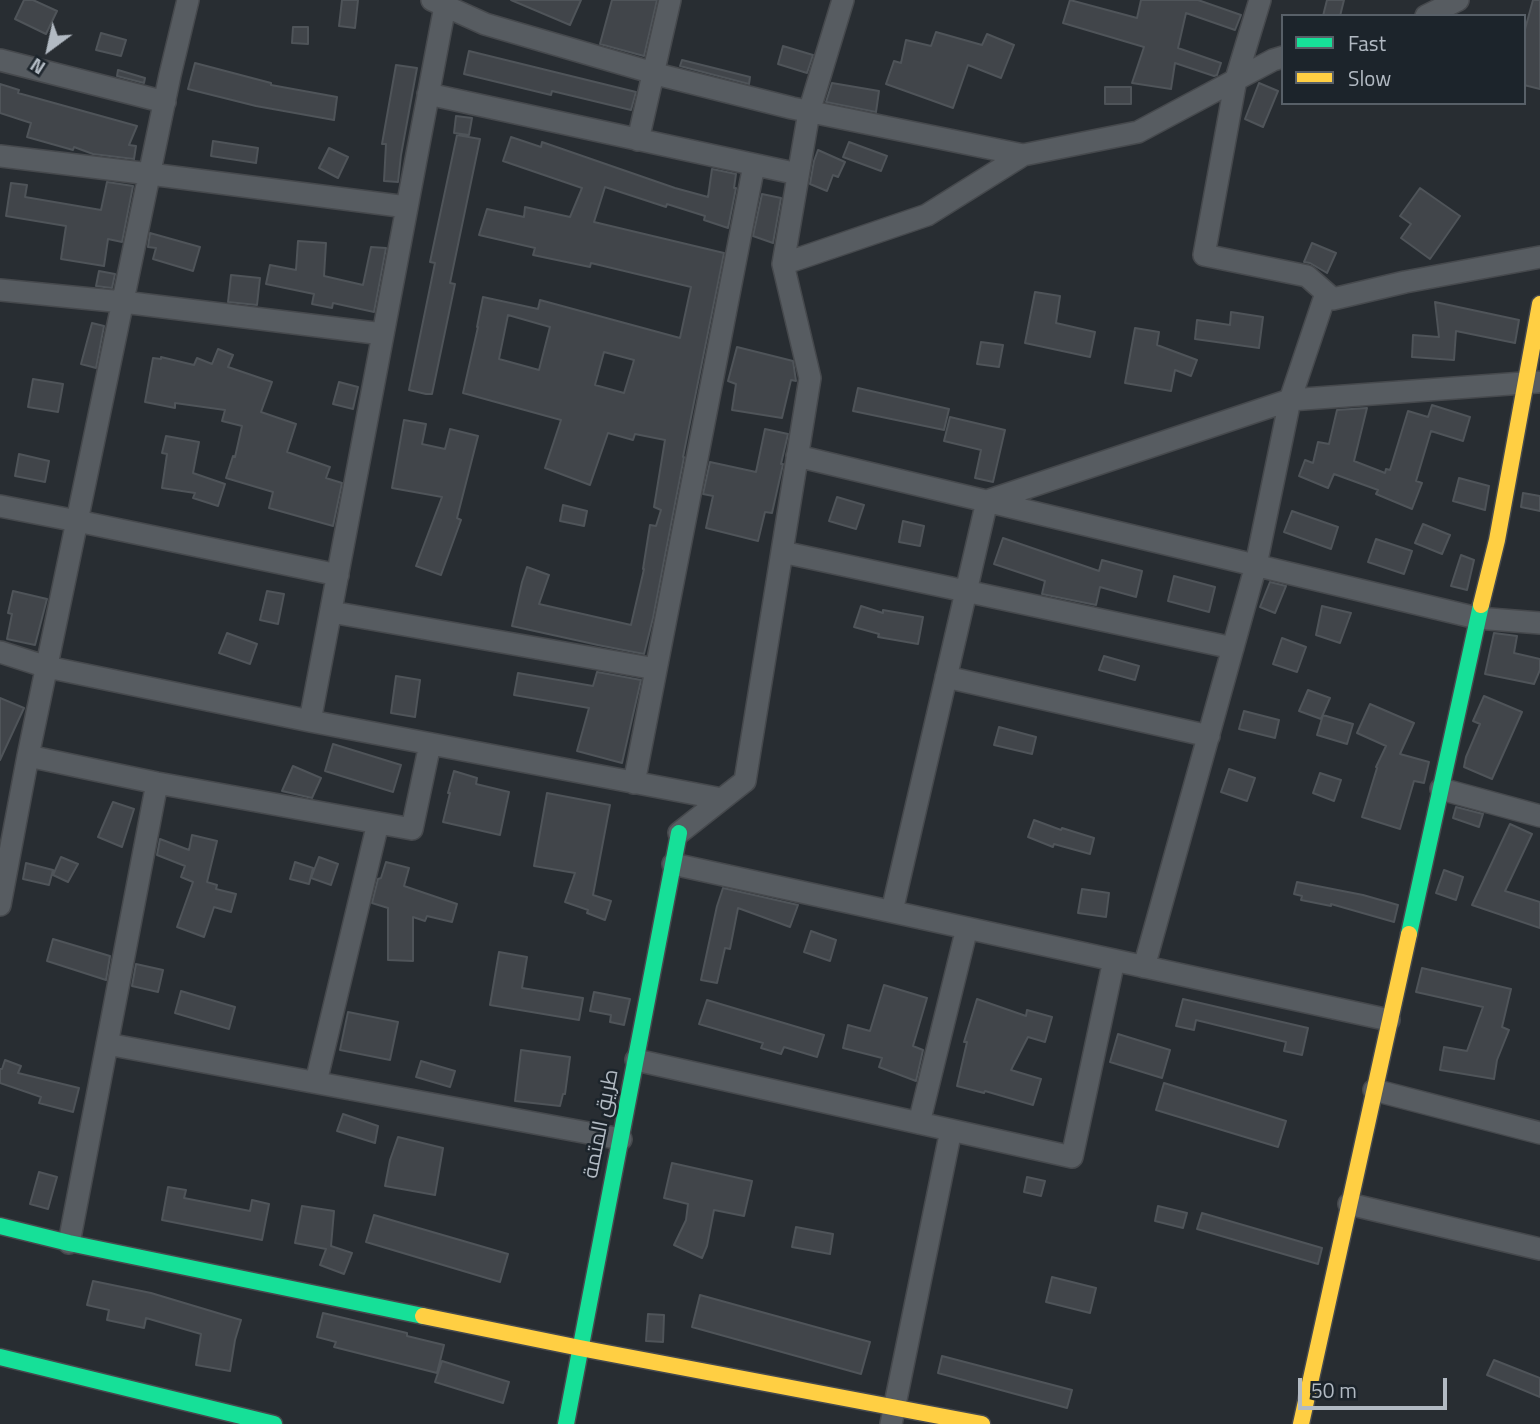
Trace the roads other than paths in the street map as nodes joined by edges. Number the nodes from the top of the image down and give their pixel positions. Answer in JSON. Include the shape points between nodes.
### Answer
{"nodes":[{"id":1,"x":188,"y":0,"type":"edge"},
{"id":2,"x":670,"y":0,"type":"edge"},
{"id":3,"x":843,"y":0,"type":"edge"},
{"id":4,"x":1260,"y":0,"type":"edge"},
{"id":5,"x":1458,"y":0,"type":"edge"},
{"id":6,"x":439,"y":3,"type":"edge"},
{"id":7,"x":1430,"y":14,"type":"edge"},
{"id":8,"x":1281,"y":58,"type":"edge"},
{"id":9,"x":0,"y":60,"type":"edge"},
{"id":10,"x":653,"y":73,"type":"junction"},
{"id":11,"x":1236,"y":79,"type":"junction"},
{"id":12,"x":428,"y":94,"type":"junction"},
{"id":13,"x":165,"y":102,"type":"junction"},
{"id":14,"x":809,"y":112,"type":"junction"},
{"id":15,"x":638,"y":140,"type":"junction"},
{"id":16,"x":1023,"y":155,"type":"junction"},
{"id":17,"x":0,"y":156,"type":"edge"},
{"id":18,"x":754,"y":165,"type":"junction"},
{"id":19,"x":150,"y":174,"type":"junction"},
{"id":20,"x":798,"y":174,"type":"junction"},
{"id":21,"x":407,"y":207,"type":"junction"},
{"id":22,"x":1540,"y":257,"type":"edge"},
{"id":23,"x":783,"y":264,"type":"junction"},
{"id":24,"x":0,"y":290,"type":"edge"},
{"id":25,"x":1326,"y":293,"type":"junction"},
{"id":26,"x":123,"y":302,"type":"junction"},
{"id":27,"x":1540,"y":304,"type":"edge"},
{"id":28,"x":383,"y":334,"type":"junction"},
{"id":29,"x":1533,"y":382,"type":"edge"},
{"id":30,"x":1290,"y":400,"type":"junction"},
{"id":31,"x":797,"y":456,"type":"junction"},
{"id":32,"x":987,"y":501,"type":"junction"},
{"id":33,"x":0,"y":506,"type":"edge"},
{"id":34,"x":77,"y":521,"type":"junction"},
{"id":35,"x":782,"y":552,"type":"junction"},
{"id":36,"x":1256,"y":565,"type":"junction"},
{"id":37,"x":338,"y":575,"type":"junction"},
{"id":38,"x":966,"y":591,"type":"junction"},
{"id":39,"x":331,"y":612,"type":"junction"},
{"id":40,"x":1477,"y":618,"type":"junction"},
{"id":41,"x":1540,"y":623,"type":"edge"},
{"id":42,"x":1233,"y":648,"type":"junction"},
{"id":43,"x":0,"y":653,"type":"edge"},
{"id":44,"x":47,"y":667,"type":"junction"},
{"id":45,"x":656,"y":669,"type":"junction"},
{"id":46,"x":946,"y":677,"type":"junction"},
{"id":47,"x":310,"y":721,"type":"junction"},
{"id":48,"x":1209,"y":736,"type":"junction"},
{"id":49,"x":430,"y":744,"type":"junction"},
{"id":50,"x":28,"y":756,"type":"junction"},
{"id":51,"x":157,"y":783,"type":"junction"},
{"id":52,"x":634,"y":783,"type":"junction"},
{"id":53,"x":1441,"y":789,"type":"junction"},
{"id":54,"x":722,"y":799,"type":"junction"},
{"id":55,"x":1540,"y":816,"type":"edge"},
{"id":56,"x":378,"y":823,"type":"junction"},
{"id":57,"x":679,"y":833,"type":"joint"},
{"id":58,"x":673,"y":863,"type":"junction"},
{"id":59,"x":1,"y":899,"type":"edge"},
{"id":60,"x":892,"y":911,"type":"junction"},
{"id":61,"x":967,"y":928,"type":"junction"},
{"id":62,"x":1114,"y":960,"type":"junction"},
{"id":63,"x":1144,"y":967,"type":"junction"},
{"id":64,"x":1389,"y":1020,"type":"junction"},
{"id":65,"x":107,"y":1044,"type":"junction"},
{"id":66,"x":636,"y":1060,"type":"junction"},
{"id":67,"x":316,"y":1082,"type":"junction"},
{"id":68,"x":1374,"y":1090,"type":"junction"},
{"id":69,"x":919,"y":1123,"type":"junction"},
{"id":70,"x":951,"y":1130,"type":"junction"},
{"id":71,"x":1540,"y":1133,"type":"edge"},
{"id":72,"x":621,"y":1139,"type":"junction"},
{"id":73,"x":1349,"y":1204,"type":"junction"},
{"id":74,"x":0,"y":1226,"type":"edge"},
{"id":75,"x":69,"y":1243,"type":"junction"},
{"id":76,"x":1540,"y":1249,"type":"edge"},
{"id":77,"x":580,"y":1348,"type":"junction"},
{"id":78,"x":0,"y":1357,"type":"edge"},
{"id":79,"x":892,"y":1416,"type":"edge"},
{"id":80,"x":274,"y":1424,"type":"edge"},
{"id":81,"x":566,"y":1424,"type":"edge"},
{"id":82,"x":982,"y":1424,"type":"edge"},
{"id":83,"x":1301,"y":1424,"type":"edge"}],
"edges":[{"from":1,"to":13,"type":"street"},
{"from":2,"to":10,"type":"street"},
{"from":3,"to":14,"type":"street"},
{"from":4,"to":11,"type":"street"},
{"from":5,"to":7,"type":"street"},
{"from":6,"to":10,"type":"street","via":[[485,24]]},
{"from":6,"to":12,"type":"street"},
{"from":8,"to":11,"type":"street"},
{"from":9,"to":13,"type":"street"},
{"from":10,"to":14,"type":"street"},
{"from":10,"to":15,"type":"street"},
{"from":11,"to":16,"type":"street","via":[[1138,132]]},
{"from":11,"to":25,"type":"street","via":[[1204,255],[1307,276]]},
{"from":12,"to":15,"type":"street"},
{"from":12,"to":21,"type":"street"},
{"from":13,"to":19,"type":"street"},
{"from":14,"to":16,"type":"street"},
{"from":14,"to":20,"type":"street"},
{"from":15,"to":18,"type":"street"},
{"from":16,"to":23,"type":"street","via":[[927,215]]},
{"from":17,"to":19,"type":"street"},
{"from":18,"to":20,"type":"street"},
{"from":18,"to":45,"type":"street"},
{"from":19,"to":21,"type":"street"},
{"from":19,"to":26,"type":"street"},
{"from":20,"to":23,"type":"street"},
{"from":21,"to":28,"type":"street"},
{"from":22,"to":25,"type":"street","via":[[1334,299]]},
{"from":23,"to":31,"type":"street","via":[[810,378]]},
{"from":24,"to":26,"type":"street"},
{"from":25,"to":30,"type":"street"},
{"from":26,"to":28,"type":"street"},
{"from":26,"to":34,"type":"street"},
{"from":27,"to":29,"type":"street"},
{"from":28,"to":37,"type":"street"},
{"from":29,"to":30,"type":"street"},
{"from":29,"to":40,"type":"street"},
{"from":30,"to":32,"type":"street"},
{"from":30,"to":36,"type":"street"},
{"from":31,"to":32,"type":"street"},
{"from":31,"to":35,"type":"street"},
{"from":32,"to":36,"type":"street"},
{"from":32,"to":38,"type":"street"},
{"from":33,"to":34,"type":"street"},
{"from":34,"to":37,"type":"street"},
{"from":34,"to":44,"type":"street"},
{"from":35,"to":38,"type":"street"},
{"from":35,"to":54,"type":"street","via":[[745,781]]},
{"from":36,"to":40,"type":"street"},
{"from":36,"to":42,"type":"street"},
{"from":37,"to":39,"type":"street"},
{"from":38,"to":42,"type":"street"},
{"from":38,"to":46,"type":"street"},
{"from":39,"to":45,"type":"street"},
{"from":39,"to":47,"type":"street"},
{"from":40,"to":41,"type":"street"},
{"from":40,"to":53,"type":"street"},
{"from":42,"to":48,"type":"street"},
{"from":43,"to":44,"type":"street"},
{"from":44,"to":47,"type":"street"},
{"from":44,"to":50,"type":"street"},
{"from":45,"to":52,"type":"street"},
{"from":46,"to":48,"type":"street"},
{"from":46,"to":60,"type":"street"},
{"from":47,"to":49,"type":"street"},
{"from":48,"to":63,"type":"street"},
{"from":49,"to":52,"type":"street"},
{"from":49,"to":56,"type":"street","via":[[412,829]]},
{"from":50,"to":51,"type":"street"},
{"from":50,"to":59,"type":"street"},
{"from":51,"to":56,"type":"street"},
{"from":51,"to":65,"type":"street"},
{"from":52,"to":54,"type":"street"},
{"from":53,"to":55,"type":"street"},
{"from":53,"to":64,"type":"street"},
{"from":54,"to":57,"type":"street"},
{"from":56,"to":67,"type":"street"},
{"from":57,"to":58,"type":"street","name":"طريق المتمة"},
{"from":58,"to":60,"type":"street"},
{"from":58,"to":66,"type":"street","name":"طريق المتمة"},
{"from":60,"to":61,"type":"street"},
{"from":61,"to":62,"type":"street"},
{"from":61,"to":69,"type":"street"},
{"from":62,"to":63,"type":"street"},
{"from":62,"to":70,"type":"street","via":[[1072,1157]]},
{"from":63,"to":64,"type":"street"},
{"from":64,"to":68,"type":"street"},
{"from":65,"to":67,"type":"street"},
{"from":65,"to":75,"type":"street"},
{"from":66,"to":69,"type":"street"},
{"from":66,"to":72,"type":"street","name":"طريق المتمة"},
{"from":67,"to":72,"type":"street"},
{"from":68,"to":71,"type":"street"},
{"from":68,"to":73,"type":"street"},
{"from":69,"to":70,"type":"street"},
{"from":70,"to":79,"type":"street"},
{"from":72,"to":77,"type":"street","name":"طريق المتمة"},
{"from":73,"to":76,"type":"street"},
{"from":73,"to":83,"type":"street"},
{"from":74,"to":75,"type":"street"},
{"from":75,"to":77,"type":"street"},
{"from":77,"to":79,"type":"street"},
{"from":77,"to":81,"type":"street","name":"طريق المتمة"},
{"from":78,"to":80,"type":"street"},
{"from":79,"to":82,"type":"street"}]}
